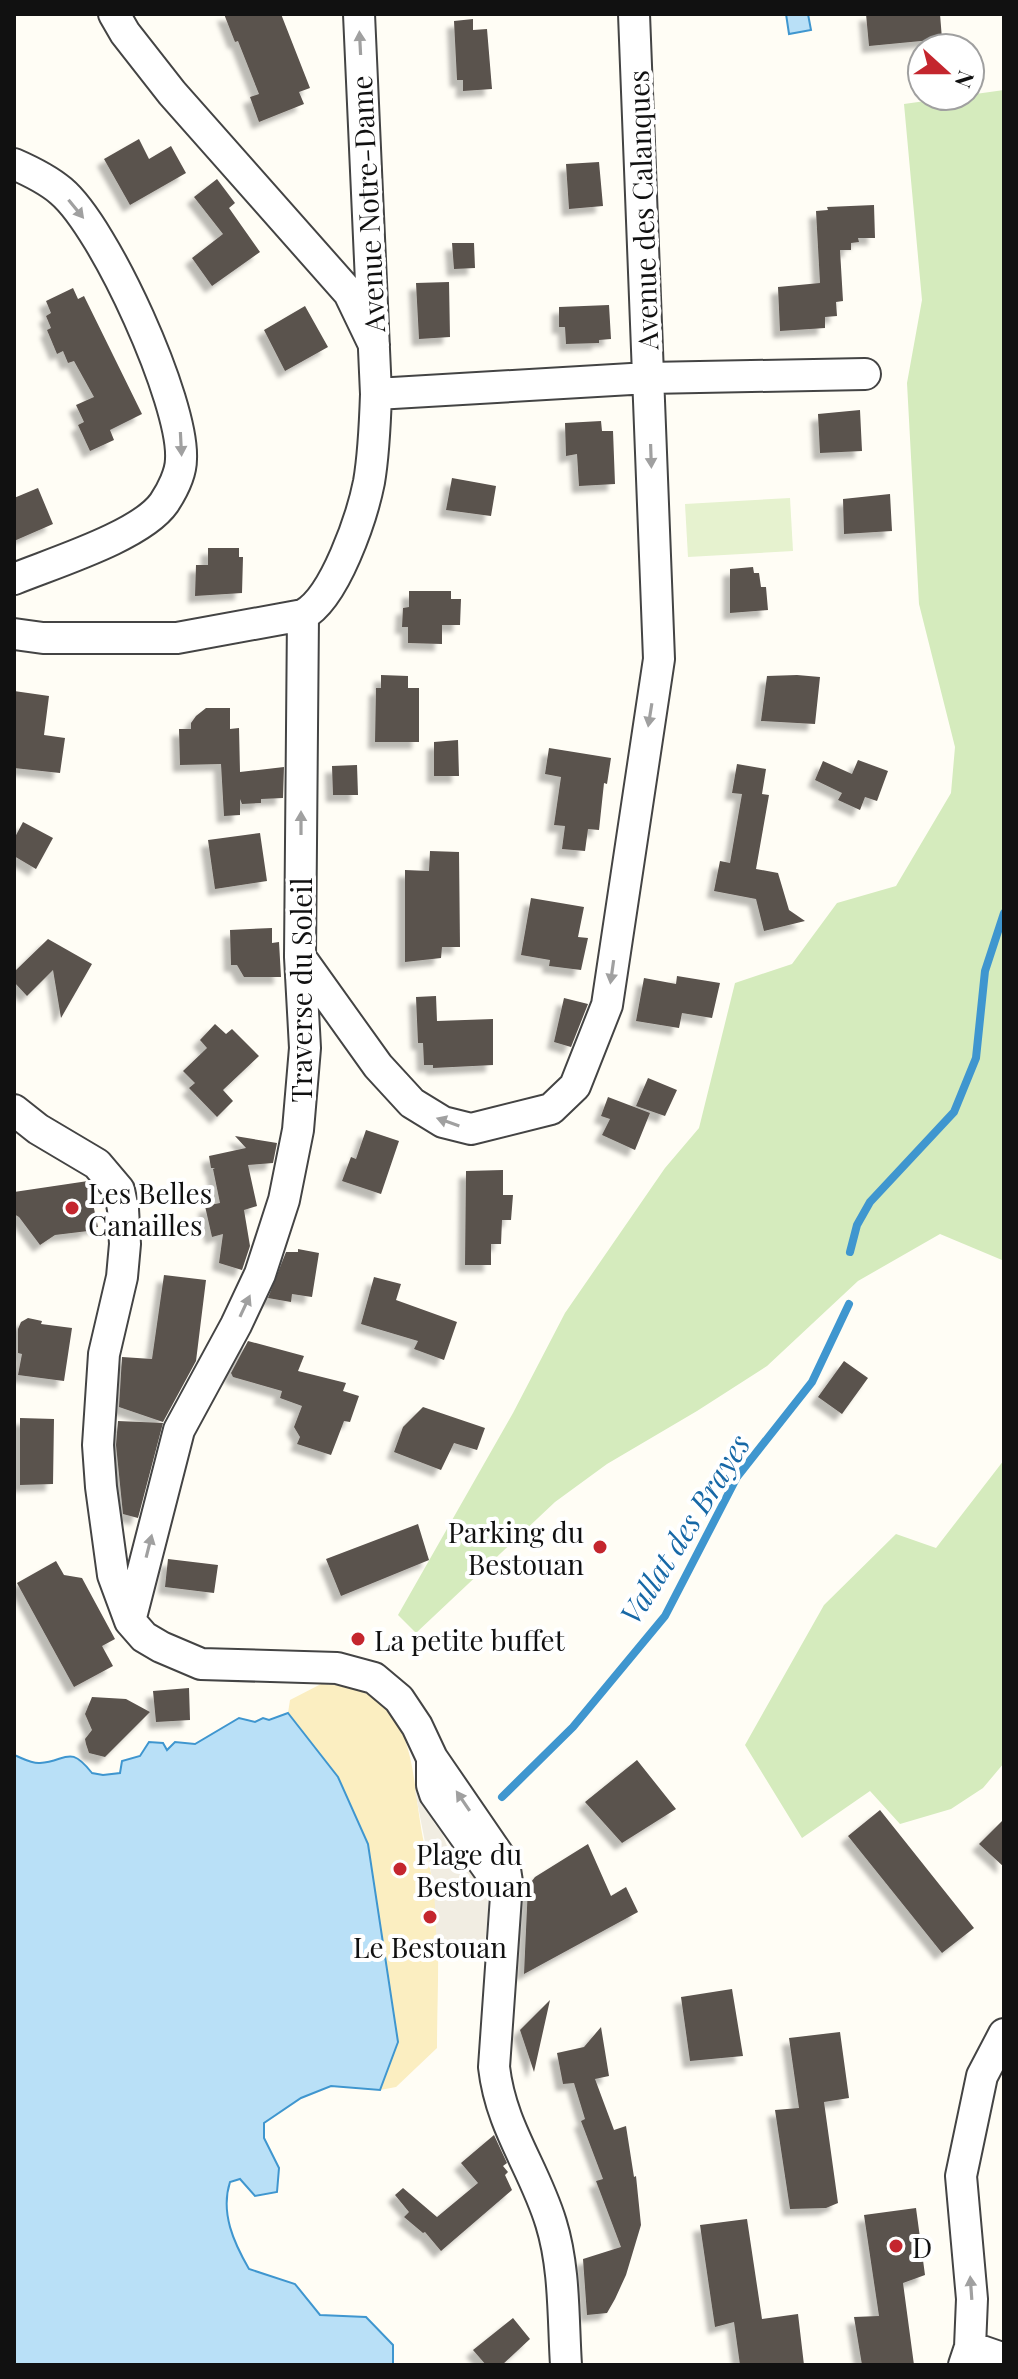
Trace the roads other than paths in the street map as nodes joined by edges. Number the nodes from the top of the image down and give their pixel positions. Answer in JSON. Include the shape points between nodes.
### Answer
{"nodes":[{"id":1,"x":114,"y":14,"type":"edge"},
{"id":2,"x":359,"y":14,"type":"edge"},
{"id":3,"x":634,"y":14,"type":"edge"},
{"id":4,"x":14,"y":164,"type":"edge"},
{"id":5,"x":370,"y":251,"type":"junction"},
{"id":6,"x":329,"y":269,"type":"junction"},
{"id":7,"x":374,"y":345,"type":"junction"},
{"id":8,"x":865,"y":374,"type":"dead end"},
{"id":9,"x":648,"y":378,"type":"junction"},
{"id":10,"x":376,"y":394,"type":"junction"},
{"id":11,"x":14,"y":579,"type":"edge"},
{"id":12,"x":303,"y":615,"type":"junction"},
{"id":13,"x":16,"y":633,"type":"edge"},
{"id":14,"x":300,"y":957,"type":"junction"},
{"id":15,"x":14,"y":1110,"type":"edge"},
{"id":16,"x":130,"y":1621,"type":"junction"},
{"id":17,"x":1004,"y":2034,"type":"edge"},
{"id":18,"x":967,"y":2356,"type":"edge"},
{"id":19,"x":1004,"y":2361,"type":"edge"},
{"id":20,"x":566,"y":2365,"type":"edge"}],
"edges":[{"from":1,"to":6,"type":"street","via":[[172,93]]},
{"from":5,"to":2,"type":"street","name":"Avenue Notre-Dame","one_way":true},
{"from":3,"to":9,"type":"street","name":"Avenue des Calanques"},
{"from":4,"to":11,"type":"street","one_way":true,"via":[[62,192],[107,254],[152,348],[180,431],[182,461],[174,487],[143,523]]},
{"from":5,"to":6,"type":"street"},
{"from":5,"to":7,"type":"street","name":"Avenue Notre-Dame"},
{"from":6,"to":7,"type":"street","via":[[349,293]]},
{"from":7,"to":10,"type":"street","name":"Avenue Notre-Dame"},
{"from":8,"to":9,"type":"street"},
{"from":9,"to":10,"type":"street","name":"Avenue des Calanques"},
{"from":9,"to":14,"type":"street","one_way":true,"via":[[659,659],[607,1005],[575,1086],[551,1109],[524,1118],[471,1129],[443,1122],[412,1103],[378,1066]]},
{"from":10,"to":12,"type":"street","via":[[365,497],[329,588]]},
{"from":12,"to":13,"type":"street","via":[[177,638],[43,638]]},
{"from":14,"to":12,"type":"street","name":"Traverse du Soleil","one_way":true},
{"from":16,"to":14,"type":"street","name":"Traverse du Soleil","one_way":true,"via":[[179,1430],[260,1274],[284,1200],[298,1130],[305,1048]]},
{"from":15,"to":16,"type":"street","via":[[97,1164],[119,1190],[125,1244],[104,1354],[98,1445],[113,1575]]},
{"from":16,"to":20,"type":"street","via":[[152,1642],[201,1664],[337,1668],[374,1678],[399,1699],[432,1758],[504,1863],[497,2093],[556,2241]]},
{"from":18,"to":17,"type":"street","one_way":true,"via":[[972,2299],[961,2176],[982,2076]]},
{"from":18,"to":19,"type":"street"}]}
